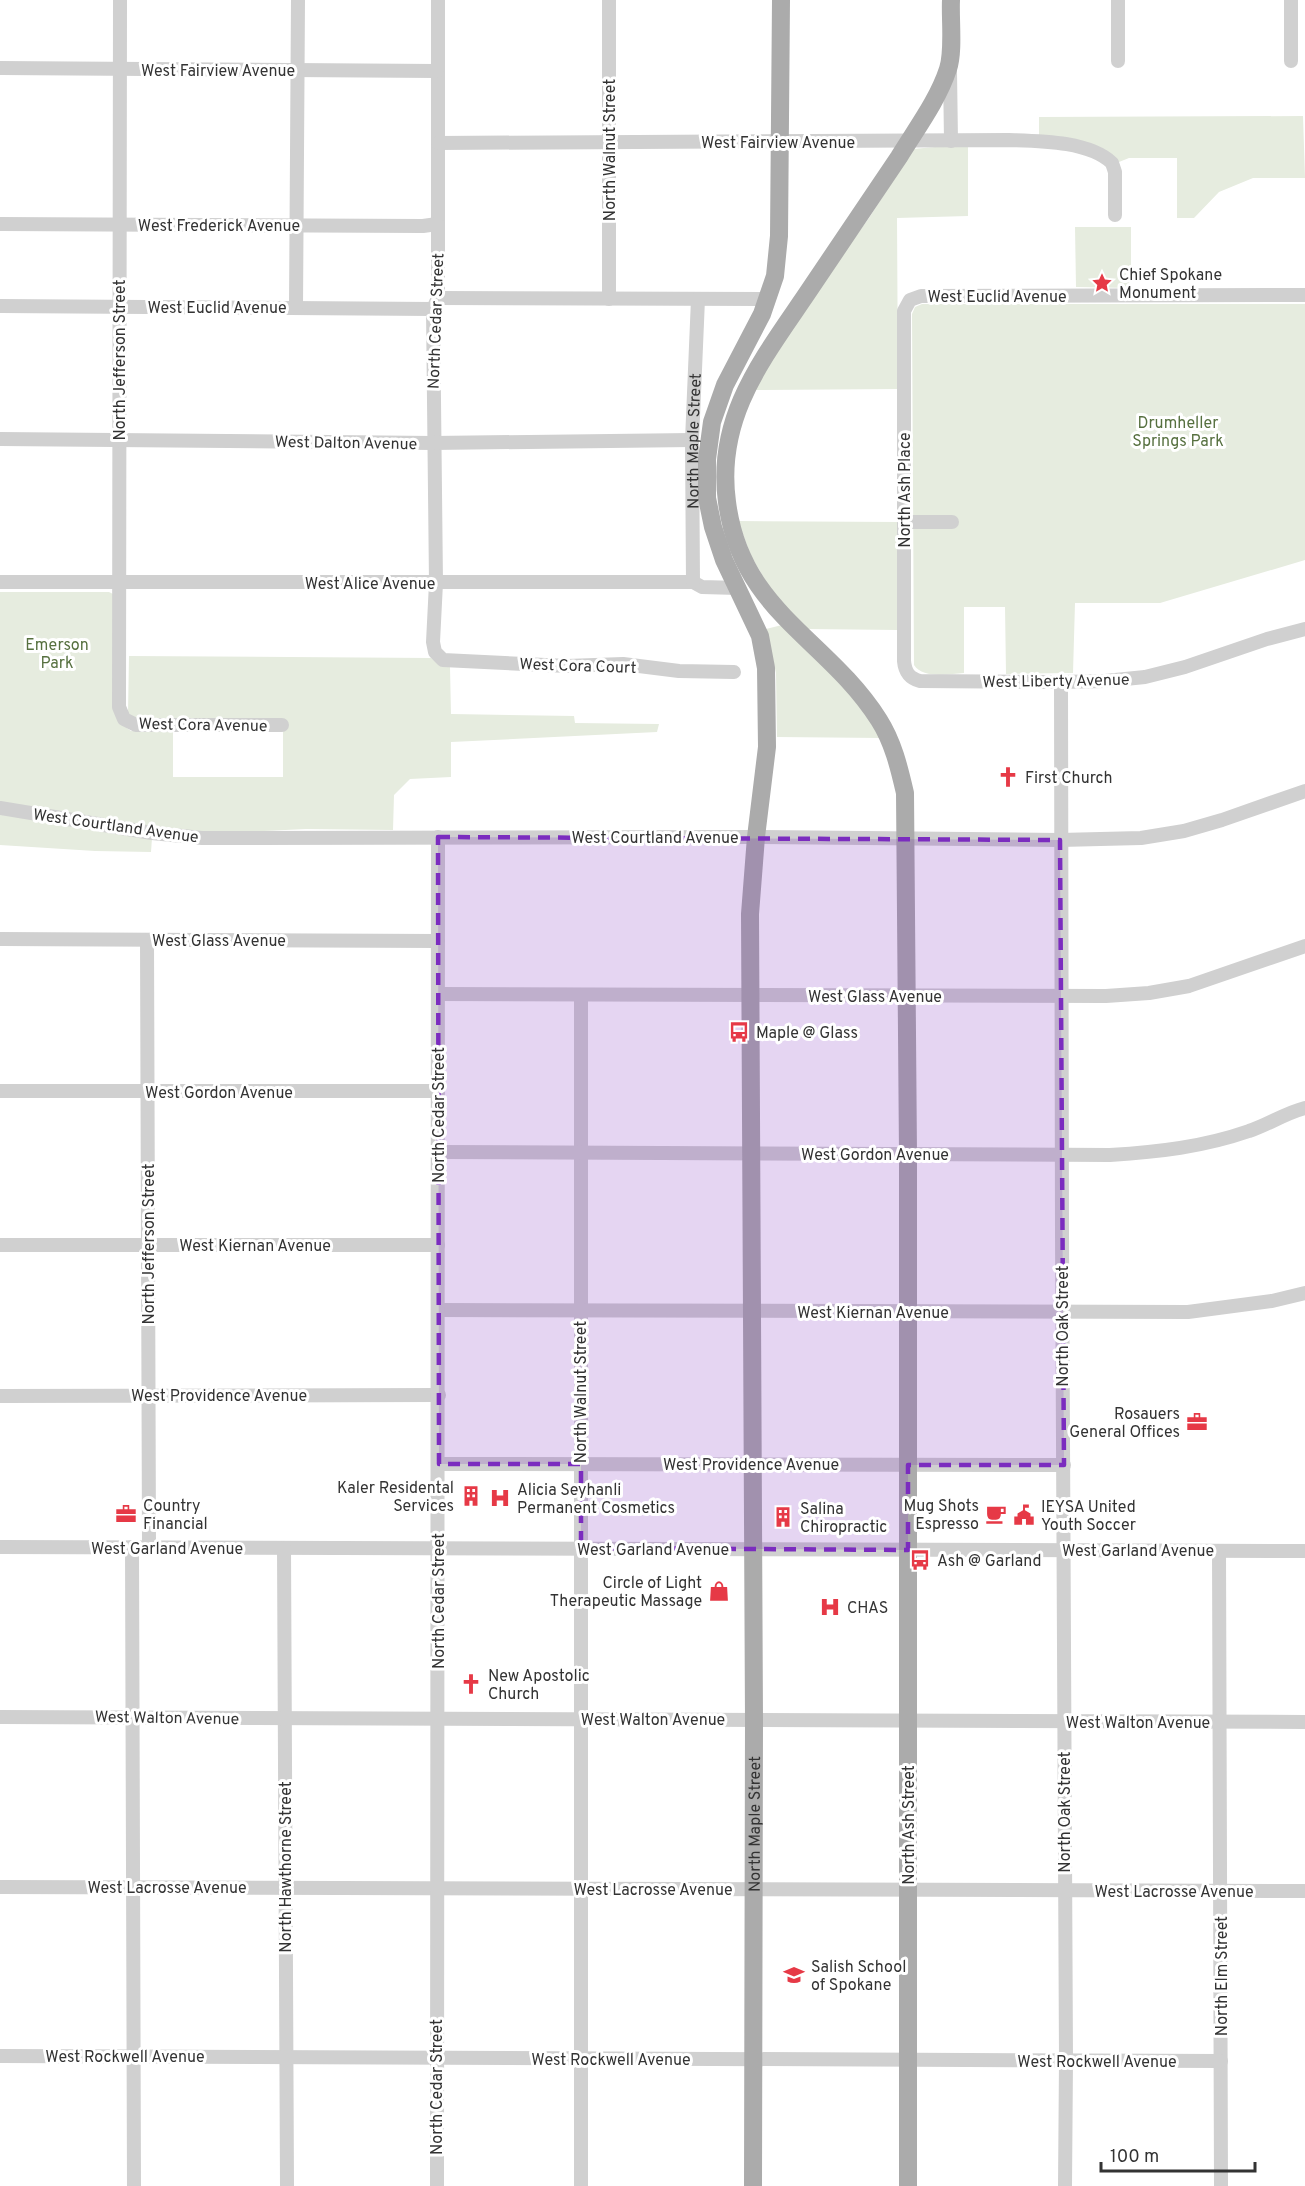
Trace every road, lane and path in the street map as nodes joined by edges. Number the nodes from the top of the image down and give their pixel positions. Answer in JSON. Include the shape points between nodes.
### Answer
{"nodes":[{"id":1,"x":120,"y":0,"type":"edge"},
{"id":2,"x":298,"y":0,"type":"edge"},
{"id":3,"x":438,"y":0,"type":"edge"},
{"id":4,"x":609,"y":0,"type":"edge"},
{"id":5,"x":781,"y":0,"type":"edge"},
{"id":6,"x":951,"y":0,"type":"edge"},
{"id":7,"x":1118,"y":0,"type":"edge"},
{"id":8,"x":1291,"y":0,"type":"edge"},
{"id":9,"x":1118,"y":61,"type":"dead end"},
{"id":10,"x":1291,"y":61,"type":"dead end"},
{"id":11,"x":950,"y":62,"type":"junction"},
{"id":12,"x":0,"y":68,"type":"edge"},
{"id":13,"x":120,"y":70,"type":"junction"},
{"id":14,"x":297,"y":70,"type":"junction"},
{"id":15,"x":436,"y":71,"type":"junction"},
{"id":16,"x":909,"y":141,"type":"junction"},
{"id":17,"x":951,"y":141,"type":"junction"},
{"id":18,"x":609,"y":142,"type":"junction"},
{"id":19,"x":780,"y":142,"type":"junction"},
{"id":20,"x":438,"y":143,"type":"junction"},
{"id":21,"x":1115,"y":215,"type":"dead end"},
{"id":22,"x":0,"y":224,"type":"edge"},
{"id":23,"x":437,"y":224,"type":"junction"},
{"id":24,"x":120,"y":225,"type":"junction"},
{"id":25,"x":297,"y":225,"type":"junction"},
{"id":26,"x":1305,"y":296,"type":"edge"},
{"id":27,"x":609,"y":299,"type":"junction"},
{"id":28,"x":698,"y":299,"type":"junction"},
{"id":29,"x":768,"y":299,"type":"junction"},
{"id":30,"x":435,"y":303,"type":"junction"},
{"id":31,"x":907,"y":303,"type":"joint"},
{"id":32,"x":0,"y":306,"type":"edge"},
{"id":33,"x":119,"y":307,"type":"junction"},
{"id":34,"x":296,"y":308,"type":"junction"},
{"id":35,"x":0,"y":439,"type":"edge"},
{"id":36,"x":119,"y":440,"type":"junction"},
{"id":37,"x":692,"y":440,"type":"junction"},
{"id":38,"x":433,"y":443,"type":"junction"},
{"id":39,"x":904,"y":522,"type":"junction"},
{"id":40,"x":952,"y":522,"type":"dead end"},
{"id":41,"x":0,"y":582,"type":"edge"},
{"id":42,"x":693,"y":582,"type":"junction"},
{"id":43,"x":119,"y":583,"type":"junction"},
{"id":44,"x":435,"y":583,"type":"junction"},
{"id":45,"x":738,"y":588,"type":"junction"},
{"id":46,"x":1305,"y":629,"type":"edge"},
{"id":47,"x":433,"y":642,"type":"joint"},
{"id":48,"x":734,"y":672,"type":"dead end"},
{"id":49,"x":909,"y":676,"type":"joint"},
{"id":50,"x":1061,"y":682,"type":"junction"},
{"id":51,"x":124,"y":719,"type":"joint"},
{"id":52,"x":282,"y":725,"type":"dead end"},
{"id":53,"x":1305,"y":790,"type":"edge"},
{"id":54,"x":0,"y":808,"type":"edge"},
{"id":55,"x":438,"y":837,"type":"junction"},
{"id":56,"x":756,"y":837,"type":"junction"},
{"id":57,"x":906,"y":838,"type":"junction"},
{"id":58,"x":1060,"y":840,"type":"junction"},
{"id":59,"x":0,"y":939,"type":"edge"},
{"id":60,"x":147,"y":940,"type":"junction"},
{"id":61,"x":438,"y":941,"type":"junction"},
{"id":62,"x":1305,"y":945,"type":"edge"},
{"id":63,"x":438,"y":994,"type":"junction"},
{"id":64,"x":580,"y":995,"type":"junction"},
{"id":65,"x":751,"y":996,"type":"junction"},
{"id":66,"x":906,"y":997,"type":"junction"},
{"id":67,"x":1061,"y":997,"type":"junction"},
{"id":68,"x":0,"y":1091,"type":"edge"},
{"id":69,"x":438,"y":1091,"type":"junction"},
{"id":70,"x":148,"y":1092,"type":"junction"},
{"id":71,"x":1305,"y":1108,"type":"edge"},
{"id":72,"x":438,"y":1152,"type":"junction"},
{"id":73,"x":580,"y":1152,"type":"junction"},
{"id":74,"x":751,"y":1153,"type":"junction"},
{"id":75,"x":908,"y":1154,"type":"junction"},
{"id":76,"x":1062,"y":1154,"type":"junction"},
{"id":77,"x":148,"y":1244,"type":"junction"},
{"id":78,"x":0,"y":1245,"type":"edge"},
{"id":79,"x":438,"y":1245,"type":"junction"},
{"id":80,"x":1305,"y":1293,"type":"edge"},
{"id":81,"x":438,"y":1310,"type":"junction"},
{"id":82,"x":580,"y":1310,"type":"junction"},
{"id":83,"x":751,"y":1311,"type":"junction"},
{"id":84,"x":908,"y":1312,"type":"junction"},
{"id":85,"x":1063,"y":1313,"type":"junction"},
{"id":86,"x":148,"y":1395,"type":"junction"},
{"id":87,"x":439,"y":1395,"type":"junction"},
{"id":88,"x":0,"y":1396,"type":"edge"},
{"id":89,"x":439,"y":1464,"type":"junction"},
{"id":90,"x":580,"y":1464,"type":"junction"},
{"id":91,"x":752,"y":1464,"type":"junction"},
{"id":92,"x":908,"y":1465,"type":"junction"},
{"id":93,"x":1064,"y":1465,"type":"junction"},
{"id":94,"x":0,"y":1547,"type":"edge"},
{"id":95,"x":132,"y":1548,"type":"junction"},
{"id":96,"x":149,"y":1548,"type":"junction"},
{"id":97,"x":284,"y":1548,"type":"junction"},
{"id":98,"x":439,"y":1548,"type":"junction"},
{"id":99,"x":580,"y":1548,"type":"junction"},
{"id":100,"x":752,"y":1549,"type":"junction"},
{"id":101,"x":908,"y":1550,"type":"junction"},
{"id":102,"x":1064,"y":1550,"type":"junction"},
{"id":103,"x":1219,"y":1551,"type":"junction"},
{"id":104,"x":1305,"y":1551,"type":"edge"},
{"id":105,"x":132,"y":1716,"type":"junction"},
{"id":106,"x":0,"y":1717,"type":"edge"},
{"id":107,"x":285,"y":1718,"type":"junction"},
{"id":108,"x":437,"y":1719,"type":"junction"},
{"id":109,"x":582,"y":1719,"type":"junction"},
{"id":110,"x":754,"y":1720,"type":"junction"},
{"id":111,"x":907,"y":1720,"type":"junction"},
{"id":112,"x":1064,"y":1721,"type":"junction"},
{"id":113,"x":1305,"y":1722,"type":"edge"},
{"id":114,"x":1220,"y":1723,"type":"junction"},
{"id":115,"x":0,"y":1887,"type":"edge"},
{"id":116,"x":132,"y":1887,"type":"junction"},
{"id":117,"x":285,"y":1888,"type":"junction"},
{"id":118,"x":437,"y":1888,"type":"junction"},
{"id":119,"x":582,"y":1889,"type":"junction"},
{"id":120,"x":908,"y":1889,"type":"junction"},
{"id":121,"x":753,"y":1890,"type":"junction"},
{"id":122,"x":1065,"y":1890,"type":"junction"},
{"id":123,"x":1221,"y":1891,"type":"junction"},
{"id":124,"x":1305,"y":1891,"type":"edge"},
{"id":125,"x":0,"y":2056,"type":"edge"},
{"id":126,"x":133,"y":2056,"type":"junction"},
{"id":127,"x":286,"y":2056,"type":"junction"},
{"id":128,"x":436,"y":2058,"type":"junction"},
{"id":129,"x":581,"y":2059,"type":"junction"},
{"id":130,"x":753,"y":2059,"type":"junction"},
{"id":131,"x":907,"y":2060,"type":"junction"},
{"id":132,"x":1066,"y":2061,"type":"junction"},
{"id":133,"x":1221,"y":2061,"type":"junction"},
{"id":134,"x":134,"y":2186,"type":"edge"},
{"id":135,"x":287,"y":2186,"type":"edge"},
{"id":136,"x":436,"y":2186,"type":"edge"},
{"id":137,"x":581,"y":2186,"type":"edge"},
{"id":138,"x":753,"y":2186,"type":"edge"},
{"id":139,"x":908,"y":2186,"type":"edge"},
{"id":140,"x":1065,"y":2186,"type":"edge"},
{"id":141,"x":1221,"y":2186,"type":"edge"}],
"edges":[{"from":1,"to":13,"type":"street","name":"North Jefferson Street"},
{"from":2,"to":14,"type":"street"},
{"from":3,"to":15,"type":"street","name":"North Cedar Street"},
{"from":4,"to":18,"type":"street","name":"North Walnut Street"},
{"from":5,"to":19,"type":"main road","name":"North Maple Street"},
{"from":6,"to":11,"type":"main road"},
{"from":7,"to":9,"type":"street"},
{"from":8,"to":10,"type":"street"},
{"from":11,"to":16,"type":"main road","name":"North Ash Street"},
{"from":11,"to":17,"type":"street"},
{"from":12,"to":13,"type":"street","name":"West Fairview Avenue"},
{"from":13,"to":14,"type":"street","name":"West Fairview Avenue"},
{"from":13,"to":24,"type":"street","name":"North Jefferson Street"},
{"from":14,"to":15,"type":"street","name":"West Fairview Avenue"},
{"from":14,"to":25,"type":"street"},
{"from":15,"to":20,"type":"street","name":"North Cedar Street"},
{"from":16,"to":17,"type":"street","name":"West Fairview Avenue"},
{"from":16,"to":19,"type":"street","name":"West Fairview Avenue"},
{"from":16,"to":57,"type":"main road","name":"North Ash Street","via":[[748,383],[730,429],[725,480],[734,535],[755,581],[776,609],[850,682],[879,720],[896,755]]},
{"from":17,"to":21,"type":"street","name":"West Fairview Avenue","via":[[1056,143],[1107,158],[1115,172]]},
{"from":18,"to":19,"type":"street","name":"West Fairview Avenue"},
{"from":18,"to":20,"type":"street","name":"West Fairview Avenue"},
{"from":18,"to":27,"type":"street","name":"North Walnut Street"},
{"from":19,"to":29,"type":"main road","name":"North Maple Street","via":[[779,236]]},
{"from":20,"to":23,"type":"street","name":"North Cedar Street"},
{"from":22,"to":24,"type":"street","name":"West Frederick Avenue"},
{"from":23,"to":25,"type":"street","name":"West Frederick Avenue"},
{"from":23,"to":30,"type":"street","name":"North Cedar Street"},
{"from":24,"to":25,"type":"street","name":"West Frederick Avenue"},
{"from":24,"to":33,"type":"street","name":"North Jefferson Street"},
{"from":25,"to":34,"type":"street"},
{"from":26,"to":31,"type":"street","name":"West Euclid Avenue","via":[[921,296]]},
{"from":27,"to":28,"type":"street","name":"West Euclid Avenue"},
{"from":27,"to":30,"type":"street","name":"West Euclid Avenue"},
{"from":28,"to":29,"type":"street","name":"West Euclid Avenue"},
{"from":28,"to":37,"type":"street","name":"North Maple Street"},
{"from":29,"to":45,"type":"main road","name":"North Maple Street","via":[[724,385],[708,447],[709,510],[724,560]]},
{"from":30,"to":34,"type":"street","name":"West Euclid Avenue"},
{"from":30,"to":38,"type":"street","name":"North Cedar Street"},
{"from":31,"to":39,"type":"street","name":"North Ash Place"},
{"from":32,"to":33,"type":"street","name":"West Euclid Avenue"},
{"from":33,"to":34,"type":"street","name":"West Euclid Avenue"},
{"from":33,"to":36,"type":"street","name":"North Jefferson Street"},
{"from":35,"to":36,"type":"street","name":"West Dalton Avenue"},
{"from":36,"to":38,"type":"street","name":"West Dalton Avenue"},
{"from":36,"to":43,"type":"street","name":"North Jefferson Street"},
{"from":37,"to":38,"type":"street","name":"West Dalton Avenue"},
{"from":37,"to":42,"type":"street","name":"North Maple Street"},
{"from":38,"to":44,"type":"street","name":"North Cedar Street"},
{"from":39,"to":40,"type":"street"},
{"from":39,"to":49,"type":"street","name":"North Ash Place","via":[[904,661]]},
{"from":41,"to":43,"type":"street","name":"West Alice Avenue"},
{"from":42,"to":44,"type":"street","name":"West Alice Avenue"},
{"from":42,"to":45,"type":"street","name":"West Alice Avenue","via":[[702,587]]},
{"from":43,"to":44,"type":"street","name":"West Alice Avenue"},
{"from":43,"to":51,"type":"street","name":"North Jefferson Street","via":[[119,707]]},
{"from":44,"to":47,"type":"street","name":"North Cedar Street"},
{"from":45,"to":56,"type":"main road","name":"North Maple Street","via":[[760,636],[766,668],[767,747]]},
{"from":46,"to":50,"type":"street","name":"West Liberty Avenue","via":[[1145,677]]},
{"from":47,"to":48,"type":"street","name":"West Cora Court","via":[[435,652],[443,660],[567,666],[622,664]]},
{"from":49,"to":50,"type":"street","name":"West Liberty Avenue","via":[[923,681]]},
{"from":50,"to":58,"type":"street","name":"North Oak Street"},
{"from":51,"to":52,"type":"street","name":"West Cora Avenue","via":[[136,724]]},
{"from":53,"to":58,"type":"street","name":"West Courtland Avenue","via":[[1184,831],[1141,838]]},
{"from":54,"to":55,"type":"street","name":"West Courtland Avenue","via":[[202,838]]},
{"from":55,"to":56,"type":"street","name":"West Courtland Avenue"},
{"from":55,"to":61,"type":"street","name":"North Cedar Street"},
{"from":56,"to":57,"type":"street","name":"West Courtland Avenue"},
{"from":56,"to":65,"type":"main road","name":"North Maple Street","via":[[750,914]]},
{"from":57,"to":58,"type":"street","name":"West Courtland Avenue"},
{"from":57,"to":66,"type":"main road","name":"North Ash Street"},
{"from":58,"to":67,"type":"street","name":"North Oak Street"},
{"from":59,"to":60,"type":"street","name":"West Glass Avenue"},
{"from":60,"to":61,"type":"street","name":"West Glass Avenue"},
{"from":60,"to":70,"type":"street","name":"North Jefferson Street"},
{"from":61,"to":63,"type":"street","name":"North Cedar Street"},
{"from":62,"to":67,"type":"street","name":"West Glass Avenue","via":[[1189,986],[1149,993]]},
{"from":63,"to":64,"type":"street","name":"West Glass Avenue"},
{"from":63,"to":69,"type":"street","name":"North Cedar Street"},
{"from":64,"to":65,"type":"street","name":"West Glass Avenue"},
{"from":64,"to":73,"type":"street","name":"North Walnut Street"},
{"from":65,"to":66,"type":"street","name":"West Glass Avenue"},
{"from":65,"to":74,"type":"main road","name":"North Maple Street"},
{"from":66,"to":67,"type":"street","name":"West Glass Avenue"},
{"from":66,"to":75,"type":"main road","name":"North Ash Street"},
{"from":67,"to":76,"type":"street","name":"North Oak Street"},
{"from":68,"to":70,"type":"street","name":"West Gordon Avenue"},
{"from":69,"to":70,"type":"street","name":"West Gordon Avenue"},
{"from":69,"to":72,"type":"street","name":"North Cedar Street"},
{"from":70,"to":77,"type":"street","name":"North Jefferson Street"},
{"from":71,"to":76,"type":"street","name":"West Gordon Avenue","via":[[1208,1144],[1162,1152]]},
{"from":72,"to":73,"type":"street","name":"West Gordon Avenue"},
{"from":72,"to":79,"type":"street","name":"North Cedar Street"},
{"from":73,"to":74,"type":"street","name":"West Gordon Avenue"},
{"from":73,"to":82,"type":"street","name":"North Walnut Street"},
{"from":74,"to":75,"type":"street","name":"West Gordon Avenue"},
{"from":74,"to":83,"type":"main road","name":"North Maple Street"},
{"from":75,"to":76,"type":"street","name":"West Gordon Avenue"},
{"from":75,"to":84,"type":"main road","name":"North Ash Street"},
{"from":76,"to":85,"type":"street","name":"North Oak Street"},
{"from":77,"to":78,"type":"street","name":"West Kiernan Avenue"},
{"from":77,"to":79,"type":"street","name":"West Kiernan Avenue"},
{"from":77,"to":86,"type":"street","name":"North Jefferson Street"},
{"from":79,"to":81,"type":"street","name":"North Cedar Street"},
{"from":80,"to":85,"type":"street","name":"West Kiernan Avenue","via":[[1188,1312]]},
{"from":81,"to":82,"type":"street","name":"West Kiernan Avenue"},
{"from":81,"to":87,"type":"street","name":"North Cedar Street"},
{"from":82,"to":83,"type":"street","name":"West Kiernan Avenue"},
{"from":82,"to":90,"type":"street","name":"North Walnut Street"},
{"from":83,"to":84,"type":"street","name":"West Kiernan Avenue"},
{"from":83,"to":91,"type":"main road","name":"North Maple Street"},
{"from":84,"to":85,"type":"street","name":"West Kiernan Avenue"},
{"from":84,"to":92,"type":"main road","name":"North Ash Street"},
{"from":85,"to":93,"type":"street","name":"North Oak Street"},
{"from":86,"to":87,"type":"street","name":"West Providence Avenue"},
{"from":86,"to":88,"type":"street","name":"West Providence Avenue"},
{"from":86,"to":96,"type":"street","name":"North Jefferson Street"},
{"from":87,"to":89,"type":"street","name":"North Cedar Street"},
{"from":89,"to":90,"type":"street","name":"West Providence Avenue"},
{"from":89,"to":98,"type":"street","name":"North Cedar Street"},
{"from":90,"to":91,"type":"street","name":"West Providence Avenue"},
{"from":90,"to":99,"type":"street","name":"North Walnut Street"},
{"from":91,"to":92,"type":"street","name":"West Providence Avenue"},
{"from":91,"to":100,"type":"main road","name":"North Maple Street"},
{"from":92,"to":93,"type":"street","name":"West Providence Avenue"},
{"from":92,"to":101,"type":"main road","name":"North Ash Street"},
{"from":93,"to":102,"type":"street","name":"North Oak Street"},
{"from":94,"to":95,"type":"street","name":"West Garland Avenue"},
{"from":95,"to":96,"type":"street","name":"West Garland Avenue"},
{"from":95,"to":105,"type":"street"},
{"from":96,"to":97,"type":"street","name":"West Garland Avenue"},
{"from":97,"to":98,"type":"street","name":"West Garland Avenue"},
{"from":97,"to":107,"type":"street","name":"North Hawthorne Street"},
{"from":98,"to":99,"type":"street","name":"West Garland Avenue"},
{"from":98,"to":108,"type":"street","name":"North Cedar Street"},
{"from":99,"to":100,"type":"street","name":"West Garland Avenue"},
{"from":99,"to":109,"type":"street","name":"North Walnut Street"},
{"from":100,"to":101,"type":"street","name":"West Garland Avenue"},
{"from":100,"to":110,"type":"main road","name":"North Maple Street"},
{"from":101,"to":102,"type":"street","name":"West Garland Avenue"},
{"from":101,"to":111,"type":"main road","name":"North Ash Street"},
{"from":102,"to":103,"type":"street","name":"West Garland Avenue"},
{"from":102,"to":112,"type":"street","name":"North Oak Street"},
{"from":103,"to":104,"type":"street","name":"West Garland Avenue"},
{"from":103,"to":114,"type":"street","name":"North Elm Street"},
{"from":105,"to":106,"type":"street","name":"West Walton Avenue"},
{"from":105,"to":107,"type":"street","name":"West Walton Avenue"},
{"from":105,"to":116,"type":"street"},
{"from":107,"to":108,"type":"street","name":"West Walton Avenue"},
{"from":107,"to":117,"type":"street","name":"North Hawthorne Street"},
{"from":108,"to":109,"type":"street","name":"West Walton Avenue"},
{"from":108,"to":118,"type":"street","name":"North Cedar Street"},
{"from":109,"to":110,"type":"street","name":"West Walton Avenue"},
{"from":109,"to":119,"type":"street","name":"North Walnut Street"},
{"from":110,"to":111,"type":"street","name":"West Walton Avenue"},
{"from":110,"to":121,"type":"main road","name":"North Maple Street"},
{"from":111,"to":112,"type":"street","name":"West Walton Avenue"},
{"from":111,"to":120,"type":"main road","name":"North Ash Street"},
{"from":112,"to":114,"type":"street","name":"West Walton Avenue"},
{"from":112,"to":122,"type":"street","name":"North Oak Street"},
{"from":113,"to":114,"type":"street","name":"West Walton Avenue"},
{"from":114,"to":123,"type":"street","name":"North Elm Street"},
{"from":115,"to":116,"type":"street","name":"West Lacrosse Avenue"},
{"from":116,"to":117,"type":"street","name":"West Lacrosse Avenue"},
{"from":116,"to":126,"type":"street"},
{"from":117,"to":118,"type":"street","name":"West Lacrosse Avenue"},
{"from":117,"to":127,"type":"street","name":"North Hawthorne Street"},
{"from":118,"to":119,"type":"street","name":"West Lacrosse Avenue"},
{"from":118,"to":128,"type":"street","name":"North Cedar Street"},
{"from":119,"to":121,"type":"street","name":"West Lacrosse Avenue"},
{"from":119,"to":129,"type":"street","name":"North Walnut Street"},
{"from":120,"to":121,"type":"street","name":"West Lacrosse Avenue"},
{"from":120,"to":122,"type":"street","name":"West Lacrosse Avenue"},
{"from":120,"to":131,"type":"main road","name":"North Ash Street"},
{"from":121,"to":130,"type":"main road","name":"North Maple Street"},
{"from":122,"to":123,"type":"street","name":"West Lacrosse Avenue"},
{"from":122,"to":132,"type":"street","name":"North Oak Street"},
{"from":123,"to":124,"type":"street","name":"West Lacrosse Avenue"},
{"from":123,"to":133,"type":"street","name":"North Elm Street"},
{"from":125,"to":126,"type":"street","name":"West Rockwell Avenue"},
{"from":126,"to":127,"type":"street","name":"West Rockwell Avenue"},
{"from":126,"to":134,"type":"street"},
{"from":127,"to":128,"type":"street","name":"West Rockwell Avenue"},
{"from":127,"to":135,"type":"street","name":"North Hawthorne Street"},
{"from":128,"to":129,"type":"street","name":"West Rockwell Avenue"},
{"from":128,"to":136,"type":"street","name":"North Cedar Street"},
{"from":129,"to":130,"type":"street","name":"West Rockwell Avenue"},
{"from":129,"to":137,"type":"street","name":"North Walnut Street"},
{"from":130,"to":131,"type":"street","name":"West Rockwell Avenue"},
{"from":130,"to":138,"type":"main road","name":"North Maple Street"},
{"from":131,"to":132,"type":"street","name":"West Rockwell Avenue"},
{"from":131,"to":139,"type":"main road","name":"North Ash Street"},
{"from":132,"to":133,"type":"street","name":"West Rockwell Avenue"},
{"from":132,"to":140,"type":"street","name":"North Oak Street"},
{"from":133,"to":141,"type":"street","name":"North Elm Street"}]}
